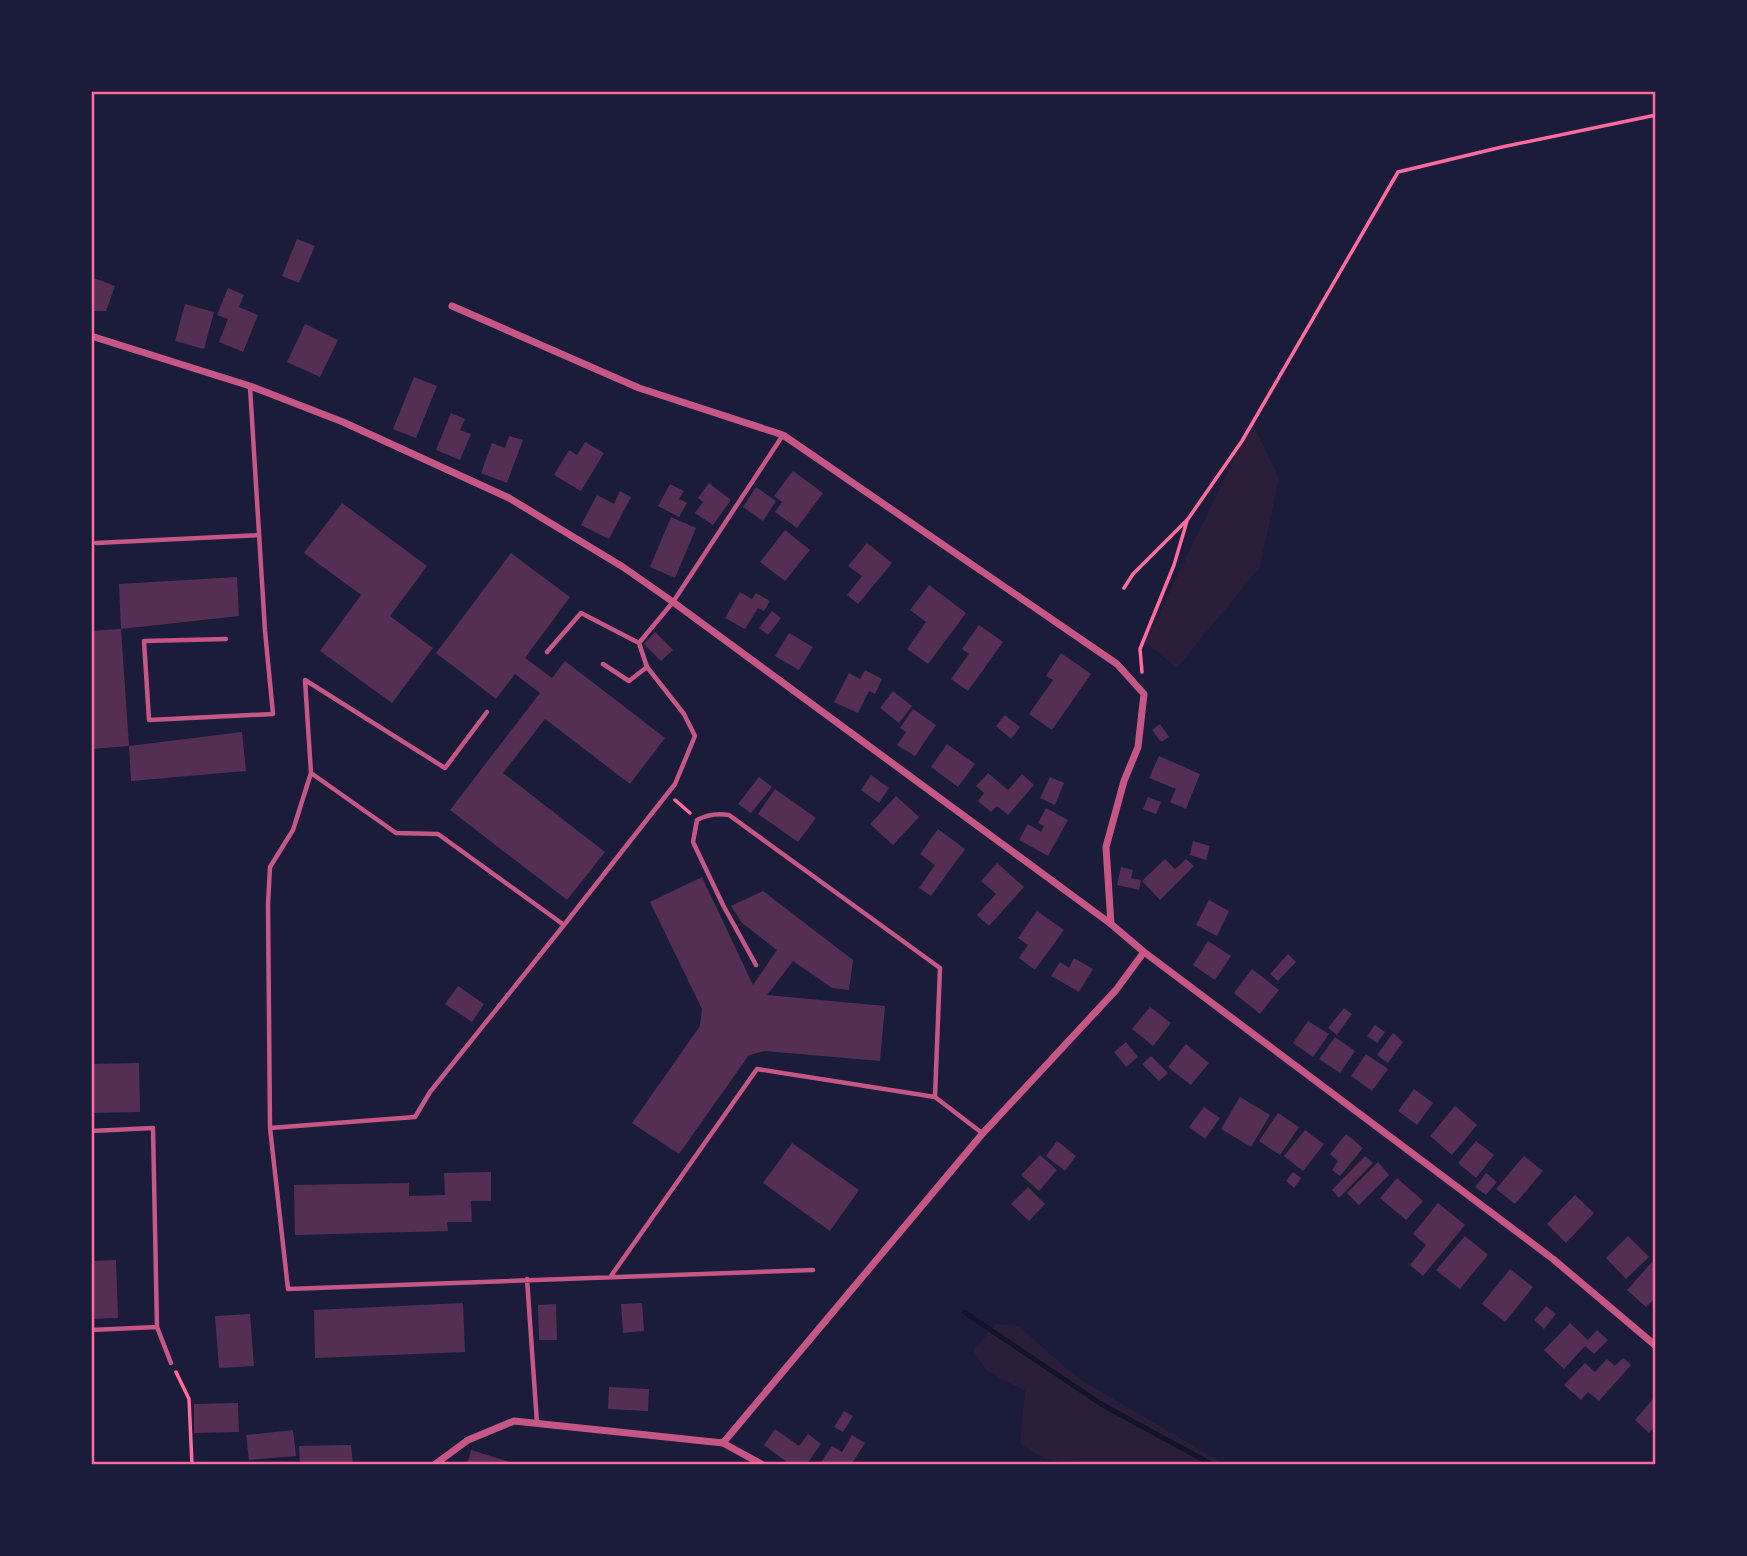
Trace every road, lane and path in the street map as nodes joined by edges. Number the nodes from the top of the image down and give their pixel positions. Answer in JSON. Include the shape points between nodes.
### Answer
{"nodes":[{"id":1,"x":1655,"y":114,"type":"edge"},
{"id":2,"x":452,"y":306,"type":"dead end"},
{"id":3,"x":91,"y":336,"type":"edge"},
{"id":4,"x":250,"y":386,"type":"junction"},
{"id":5,"x":783,"y":435,"type":"junction"},
{"id":6,"x":1188,"y":519,"type":"junction"},
{"id":7,"x":259,"y":535,"type":"junction"},
{"id":8,"x":96,"y":543,"type":"dead end"},
{"id":9,"x":1125,"y":588,"type":"dead end"},
{"id":10,"x":673,"y":602,"type":"junction"},
{"id":11,"x":226,"y":639,"type":"dead end"},
{"id":12,"x":639,"y":643,"type":"junction"},
{"id":13,"x":1140,"y":649,"type":"dead end"},
{"id":14,"x":547,"y":652,"type":"dead end"},
{"id":15,"x":603,"y":664,"type":"dead end"},
{"id":16,"x":647,"y":667,"type":"junction"},
{"id":17,"x":487,"y":712,"type":"dead end"},
{"id":18,"x":311,"y":773,"type":"junction"},
{"id":19,"x":675,"y":799,"type":"dead end"},
{"id":20,"x":681,"y":805,"type":"dead end"},
{"id":21,"x":1111,"y":924,"type":"junction"},
{"id":22,"x":564,"y":925,"type":"junction"},
{"id":23,"x":1144,"y":952,"type":"junction"},
{"id":24,"x":755,"y":965,"type":"dead end"},
{"id":25,"x":935,"y":1097,"type":"junction"},
{"id":26,"x":270,"y":1128,"type":"junction"},
{"id":27,"x":91,"y":1131,"type":"edge"},
{"id":28,"x":983,"y":1133,"type":"junction"},
{"id":29,"x":813,"y":1270,"type":"dead end"},
{"id":30,"x":611,"y":1276,"type":"junction"},
{"id":31,"x":527,"y":1279,"type":"junction"},
{"id":32,"x":158,"y":1327,"type":"junction"},
{"id":33,"x":91,"y":1329,"type":"edge"},
{"id":34,"x":1656,"y":1346,"type":"edge"},
{"id":35,"x":171,"y":1363,"type":"joint"},
{"id":36,"x":537,"y":1423,"type":"junction"},
{"id":37,"x":723,"y":1443,"type":"junction"},
{"id":38,"x":192,"y":1465,"type":"edge"},
{"id":39,"x":434,"y":1465,"type":"edge"},
{"id":40,"x":763,"y":1465,"type":"edge"}],
"edges":[{"from":1,"to":6,"type":"path","via":[[1398,172],[1242,441]]},
{"from":2,"to":5,"type":"street","via":[[639,388]]},
{"from":3,"to":4,"type":"street"},
{"from":4,"to":7,"type":"lane"},
{"from":4,"to":10,"type":"street","via":[[509,498]]},
{"from":5,"to":10,"type":"lane"},
{"from":5,"to":21,"type":"street","via":[[1116,664],[1144,694],[1138,747],[1106,847]]},
{"from":6,"to":9,"type":"path","via":[[1133,574]]},
{"from":6,"to":13,"type":"path"},
{"from":7,"to":8,"type":"lane"},
{"from":7,"to":11,"type":"lane","via":[[273,714],[149,720],[144,641]]},
{"from":10,"to":12,"type":"lane"},
{"from":10,"to":21,"type":"street"},
{"from":12,"to":14,"type":"lane","via":[[581,613]]},
{"from":12,"to":16,"type":"lane"},
{"from":15,"to":16,"type":"lane","via":[[629,681]]},
{"from":16,"to":22,"type":"lane","via":[[695,736],[675,785]]},
{"from":17,"to":18,"type":"lane","via":[[445,768],[305,680]]},
{"from":18,"to":22,"type":"lane","via":[[396,833],[438,834]]},
{"from":18,"to":26,"type":"lane","via":[[293,830],[270,867]]},
{"from":19,"to":20,"type":"path"},
{"from":21,"to":23,"type":"street"},
{"from":22,"to":26,"type":"lane","via":[[415,1117]]},
{"from":23,"to":28,"type":"street","via":[[1116,990]]},
{"from":23,"to":34,"type":"street","via":[[1553,1259]]},
{"from":24,"to":25,"type":"lane","via":[[693,842],[697,820],[705,816],[729,815],[940,968]]},
{"from":25,"to":28,"type":"lane"},
{"from":25,"to":30,"type":"lane","via":[[757,1069]]},
{"from":26,"to":31,"type":"lane","via":[[288,1289]]},
{"from":27,"to":32,"type":"lane","via":[[153,1128]]},
{"from":28,"to":37,"type":"street"},
{"from":29,"to":30,"type":"lane"},
{"from":30,"to":31,"type":"lane"},
{"from":31,"to":36,"type":"lane"},
{"from":32,"to":33,"type":"lane"},
{"from":32,"to":35,"type":"lane"},
{"from":35,"to":38,"type":"path","via":[[189,1399]]},
{"from":36,"to":37,"type":"street"},
{"from":36,"to":39,"type":"street","via":[[514,1421],[468,1440]]},
{"from":37,"to":40,"type":"street"}]}
